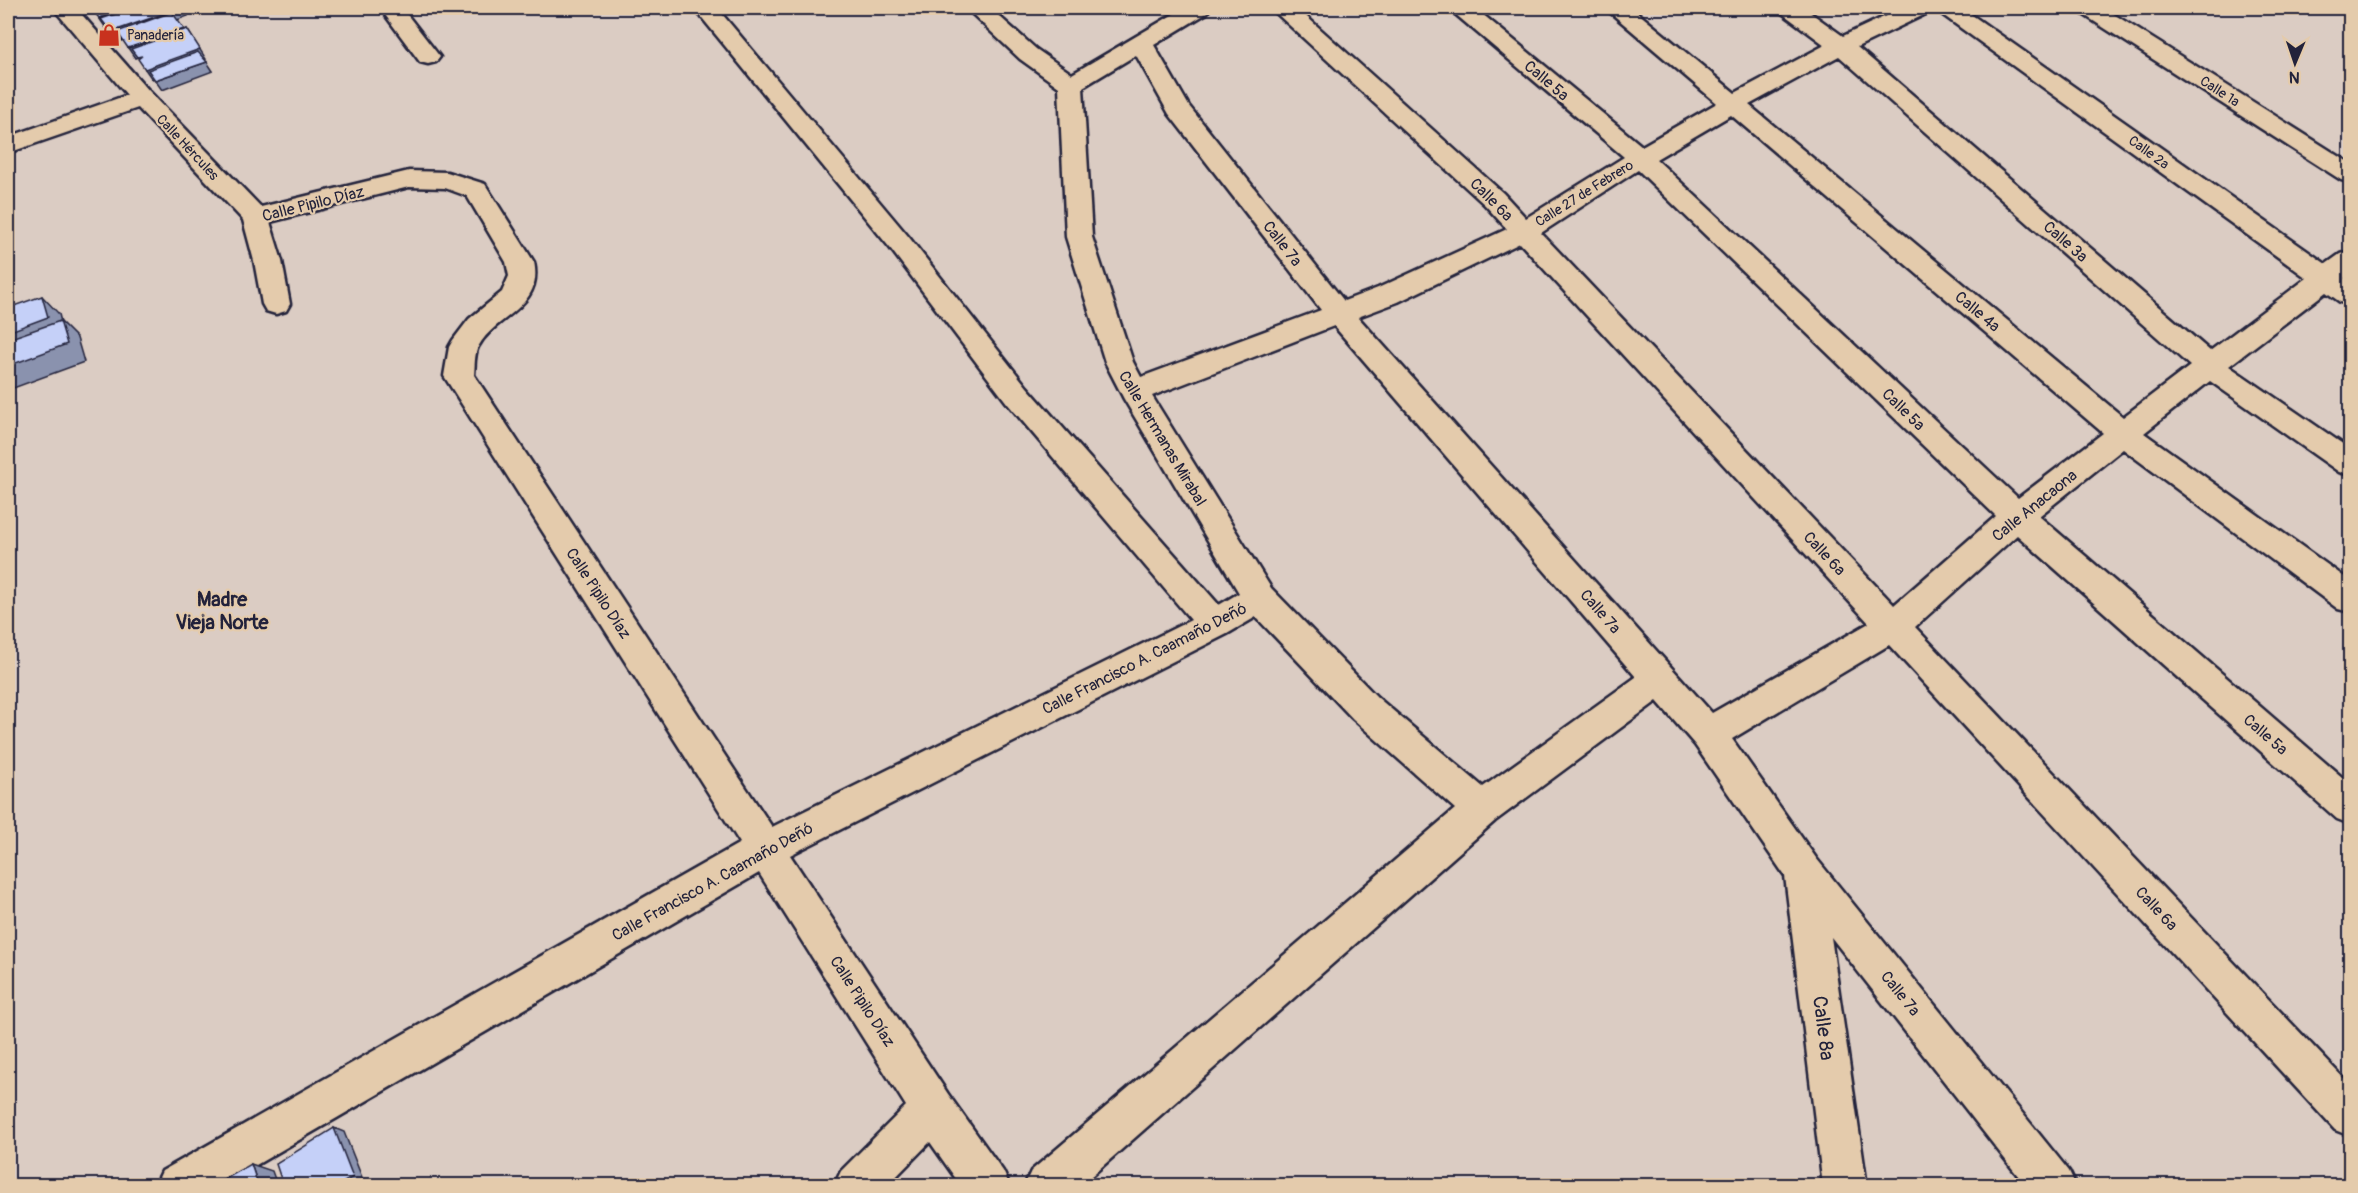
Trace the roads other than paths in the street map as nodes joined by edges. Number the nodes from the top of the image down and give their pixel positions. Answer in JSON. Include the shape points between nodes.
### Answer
{"nodes":[{"id":1,"x":64,"y":8,"type":"edge"},
{"id":2,"x":391,"y":8,"type":"edge"},
{"id":3,"x":705,"y":8,"type":"edge"},
{"id":4,"x":976,"y":8,"type":"edge"},
{"id":5,"x":1199,"y":8,"type":"edge"},
{"id":6,"x":1284,"y":8,"type":"edge"},
{"id":7,"x":1462,"y":8,"type":"edge"},
{"id":8,"x":1619,"y":8,"type":"edge"},
{"id":9,"x":1790,"y":8,"type":"edge"},
{"id":10,"x":1920,"y":8,"type":"edge"},
{"id":11,"x":1948,"y":8,"type":"edge"},
{"id":12,"x":2089,"y":8,"type":"edge"},
{"id":13,"x":1142,"y":43,"type":"junction"},
{"id":14,"x":1841,"y":46,"type":"junction"},
{"id":15,"x":428,"y":57,"type":"dead end"},
{"id":16,"x":1071,"y":84,"type":"junction"},
{"id":17,"x":142,"y":98,"type":"junction"},
{"id":18,"x":1733,"y":104,"type":"junction"},
{"id":19,"x":8,"y":145,"type":"edge"},
{"id":20,"x":1640,"y":158,"type":"junction"},
{"id":21,"x":2350,"y":174,"type":"edge"},
{"id":22,"x":255,"y":217,"type":"junction"},
{"id":23,"x":1524,"y":231,"type":"junction"},
{"id":24,"x":2350,"y":260,"type":"edge"},
{"id":25,"x":2338,"y":286,"type":"edge"},
{"id":26,"x":276,"y":304,"type":"dead end"},
{"id":27,"x":1339,"y":314,"type":"junction"},
{"id":28,"x":2209,"y":366,"type":"junction"},
{"id":29,"x":1134,"y":390,"type":"junction"},
{"id":30,"x":2124,"y":434,"type":"junction"},
{"id":31,"x":2350,"y":464,"type":"edge"},
{"id":32,"x":2017,"y":516,"type":"junction"},
{"id":33,"x":1259,"y":598,"type":"junction"},
{"id":34,"x":2350,"y":599,"type":"edge"},
{"id":35,"x":1215,"y":624,"type":"junction"},
{"id":36,"x":1893,"y":626,"type":"junction"},
{"id":37,"x":1660,"y":679,"type":"junction"},
{"id":38,"x":1708,"y":734,"type":"junction"},
{"id":39,"x":2350,"y":807,"type":"edge"},
{"id":40,"x":1482,"y":809,"type":"junction"},
{"id":41,"x":765,"y":849,"type":"junction"},
{"id":42,"x":1803,"y":871,"type":"junction"},
{"id":43,"x":933,"y":1109,"type":"junction"},
{"id":44,"x":2350,"y":1115,"type":"edge"},
{"id":45,"x":177,"y":1185,"type":"edge"},
{"id":46,"x":856,"y":1185,"type":"edge"},
{"id":47,"x":988,"y":1185,"type":"edge"},
{"id":48,"x":1046,"y":1185,"type":"edge"},
{"id":49,"x":1845,"y":1185,"type":"edge"},
{"id":50,"x":2054,"y":1185,"type":"edge"}],
"edges":[{"from":1,"to":17,"type":"street","name":"Calle Hércules"},
{"from":2,"to":15,"type":"street"},
{"from":3,"to":35,"type":"street","via":[[899,242],[1017,395]]},
{"from":4,"to":16,"type":"street","via":[[1028,54]]},
{"from":5,"to":13,"type":"street"},
{"from":6,"to":23,"type":"street","name":"Calle 6ª","via":[[1494,199]]},
{"from":7,"to":20,"type":"street","name":"Calle 5ª"},
{"from":8,"to":18,"type":"street","name":"Calle 4ª"},
{"from":9,"to":14,"type":"street","name":"Calle 3ª"},
{"from":10,"to":14,"type":"street","name":"Calle 27 de Febrero"},
{"from":11,"to":25,"type":"street","name":"Calle 2ª"},
{"from":12,"to":21,"type":"street","name":"Calle 1ª"},
{"from":13,"to":16,"type":"street"},
{"from":13,"to":27,"type":"street","name":"Calle 7ª","via":[[1178,109]]},
{"from":14,"to":18,"type":"street","name":"Calle 27 de Febrero"},
{"from":14,"to":28,"type":"street","name":"Calle 3ª"},
{"from":16,"to":29,"type":"street","name":"Calle Hermanas Mirabal","via":[[1079,237],[1119,362]]},
{"from":17,"to":19,"type":"street"},
{"from":17,"to":22,"type":"street","name":"Calle Hércules"},
{"from":18,"to":20,"type":"street","name":"Calle 27 de Febrero"},
{"from":18,"to":30,"type":"street","name":"Calle 4ª"},
{"from":20,"to":23,"type":"street","name":"Calle 27 de Febrero"},
{"from":20,"to":32,"type":"street","name":"Calle 5ª"},
{"from":22,"to":26,"type":"street","name":"Calle Hércules"},
{"from":22,"to":41,"type":"street","name":"Calle Pipilo Díaz","via":[[409,179],[447,180],[476,190],[520,261],[523,276],[514,297],[479,326],[463,347],[459,376]]},
{"from":23,"to":27,"type":"street","name":"Calle 27 de Febrero","via":[[1388,296]]},
{"from":23,"to":36,"type":"street","name":"Calle 6ª"},
{"from":24,"to":25,"type":"street","name":"Calle Anacaona"},
{"from":25,"to":28,"type":"street","name":"Calle Anacaona"},
{"from":27,"to":29,"type":"street","name":"Calle 27 de Febrero"},
{"from":27,"to":37,"type":"street","name":"Calle 7ª"},
{"from":28,"to":30,"type":"street","name":"Calle Anacaona"},
{"from":28,"to":31,"type":"street","name":"Calle 3ª"},
{"from":29,"to":33,"type":"street","name":"Calle Hermanas Mirabal"},
{"from":30,"to":32,"type":"street","name":"Calle Anacaona"},
{"from":30,"to":34,"type":"street","name":"Calle 4ª"},
{"from":32,"to":36,"type":"street","name":"Calle Anacaona"},
{"from":32,"to":39,"type":"street","name":"Calle 5ª"},
{"from":33,"to":35,"type":"street","name":"Calle Francisco A. Caamaño Deñó"},
{"from":33,"to":40,"type":"street","name":"Calle Hermanas Mirabal","via":[[1365,708]]},
{"from":35,"to":41,"type":"street","name":"Calle Francisco A. Caamaño Deñó"},
{"from":36,"to":38,"type":"street","name":"Calle Anacaona"},
{"from":36,"to":44,"type":"street","name":"Calle 6ª"},
{"from":37,"to":38,"type":"street","name":"Calle 7ª"},
{"from":37,"to":40,"type":"street"},
{"from":38,"to":42,"type":"street","name":"Calle 7ª"},
{"from":40,"to":48,"type":"street"},
{"from":41,"to":43,"type":"street","name":"Calle Pipilo Díaz"},
{"from":41,"to":45,"type":"street","name":"Calle Francisco A. Caamaño Deñó"},
{"from":42,"to":49,"type":"street","name":"Calle 8ª"},
{"from":42,"to":50,"type":"street","name":"Calle 7ª"},
{"from":43,"to":46,"type":"street"},
{"from":43,"to":47,"type":"street","name":"Calle Pipilo Díaz"}]}
